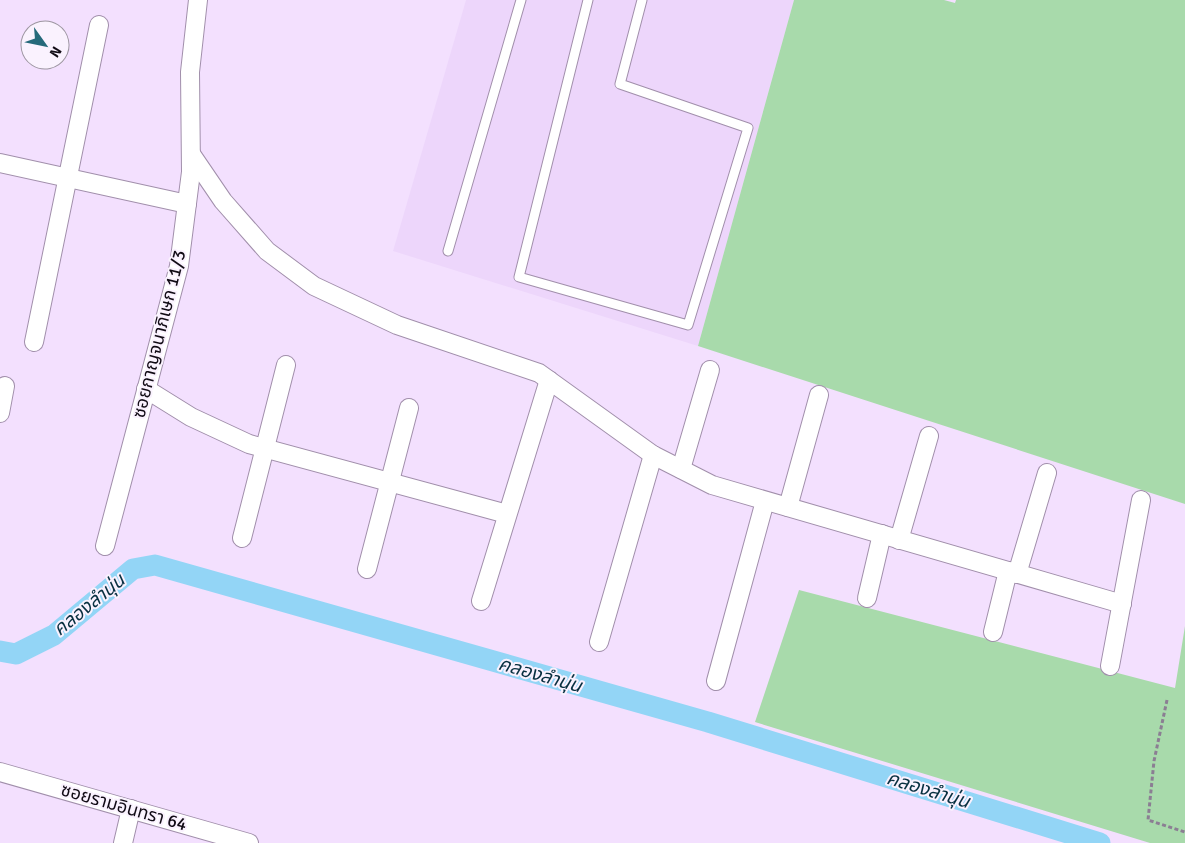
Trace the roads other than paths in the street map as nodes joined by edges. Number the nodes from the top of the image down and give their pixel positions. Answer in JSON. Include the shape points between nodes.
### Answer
{"nodes":[{"id":1,"x":198,"y":0,"type":"edge"},
{"id":2,"x":521,"y":0,"type":"edge"},
{"id":3,"x":588,"y":0,"type":"edge"},
{"id":4,"x":642,"y":0,"type":"edge"},
{"id":5,"x":99,"y":25,"type":"dead end"},
{"id":6,"x":191,"y":154,"type":"junction"},
{"id":7,"x":0,"y":163,"type":"edge"},
{"id":8,"x":68,"y":178,"type":"junction"},
{"id":9,"x":187,"y":204,"type":"junction"},
{"id":10,"x":448,"y":251,"type":"dead end"},
{"id":11,"x":34,"y":342,"type":"dead end"},
{"id":12,"x":286,"y":365,"type":"dead end"},
{"id":13,"x":710,"y":370,"type":"dead end"},
{"id":14,"x":549,"y":380,"type":"junction"},
{"id":15,"x":5,"y":386,"type":"dead end"},
{"id":16,"x":146,"y":389,"type":"junction"},
{"id":17,"x":819,"y":395,"type":"dead end"},
{"id":18,"x":409,"y":408,"type":"dead end"},
{"id":19,"x":0,"y":413,"type":"edge"},
{"id":20,"x":930,"y":436,"type":"dead end"},
{"id":21,"x":266,"y":448,"type":"junction"},
{"id":22,"x":653,"y":455,"type":"junction"},
{"id":23,"x":681,"y":469,"type":"junction"},
{"id":24,"x":1047,"y":473,"type":"dead end"},
{"id":25,"x":390,"y":482,"type":"junction"},
{"id":26,"x":1141,"y":500,"type":"dead end"},
{"id":27,"x":765,"y":501,"type":"junction"},
{"id":28,"x":788,"y":507,"type":"junction"},
{"id":29,"x":507,"y":514,"type":"junction"},
{"id":30,"x":891,"y":537,"type":"junction"},
{"id":31,"x":242,"y":538,"type":"dead end"},
{"id":32,"x":105,"y":546,"type":"dead end"},
{"id":33,"x":367,"y":568,"type":"dead end"},
{"id":34,"x":1012,"y":572,"type":"junction"},
{"id":35,"x":867,"y":598,"type":"dead end"},
{"id":36,"x":481,"y":601,"type":"dead end"},
{"id":37,"x":1122,"y":604,"type":"junction"},
{"id":38,"x":993,"y":632,"type":"dead end"},
{"id":39,"x":599,"y":642,"type":"dead end"},
{"id":40,"x":1110,"y":666,"type":"dead end"},
{"id":41,"x":716,"y":681,"type":"dead end"},
{"id":42,"x":0,"y":772,"type":"edge"},
{"id":43,"x":131,"y":809,"type":"junction"},
{"id":44,"x":123,"y":843,"type":"edge"},
{"id":45,"x":249,"y":843,"type":"edge"}],
"edges":[{"from":1,"to":6,"type":"street","name":"ซอยกาญจนาภิเษก 11/3","via":[[190,72]]},
{"from":2,"to":10,"type":"lane"},
{"from":3,"to":4,"type":"lane","via":[[519,277],[688,324],[748,128],[620,84]]},
{"from":5,"to":8,"type":"street"},
{"from":6,"to":9,"type":"street","name":"ซอยกาญจนาภิเษก 11/3"},
{"from":6,"to":14,"type":"street","via":[[223,201],[267,251],[314,286],[396,325],[539,373]]},
{"from":7,"to":8,"type":"street"},
{"from":8,"to":9,"type":"street"},
{"from":8,"to":11,"type":"street"},
{"from":9,"to":16,"type":"street","name":"ซอยกาญจนาภิเษก 11/3","via":[[179,266]]},
{"from":12,"to":21,"type":"street"},
{"from":13,"to":23,"type":"street"},
{"from":14,"to":22,"type":"street"},
{"from":14,"to":29,"type":"street"},
{"from":15,"to":19,"type":"street"},
{"from":16,"to":21,"type":"street","via":[[190,417],[249,444]]},
{"from":16,"to":32,"type":"street","name":"ซอยกาญจนาภิเษก 11/3"},
{"from":17,"to":28,"type":"street"},
{"from":18,"to":25,"type":"street"},
{"from":20,"to":30,"type":"street"},
{"from":21,"to":25,"type":"street"},
{"from":21,"to":31,"type":"street"},
{"from":22,"to":23,"type":"street"},
{"from":22,"to":39,"type":"street"},
{"from":23,"to":27,"type":"street","via":[[712,485]]},
{"from":24,"to":34,"type":"street"},
{"from":25,"to":29,"type":"street"},
{"from":25,"to":33,"type":"street"},
{"from":26,"to":37,"type":"street"},
{"from":27,"to":28,"type":"street"},
{"from":27,"to":41,"type":"street"},
{"from":28,"to":30,"type":"street"},
{"from":29,"to":36,"type":"street"},
{"from":30,"to":34,"type":"street"},
{"from":30,"to":35,"type":"street"},
{"from":34,"to":37,"type":"street"},
{"from":34,"to":38,"type":"street"},
{"from":37,"to":40,"type":"street"},
{"from":42,"to":43,"type":"street","name":"ซอยรามอินทรา 64"},
{"from":43,"to":44,"type":"street"},
{"from":43,"to":45,"type":"street","name":"ซอยรามอินทรา 64"}]}
